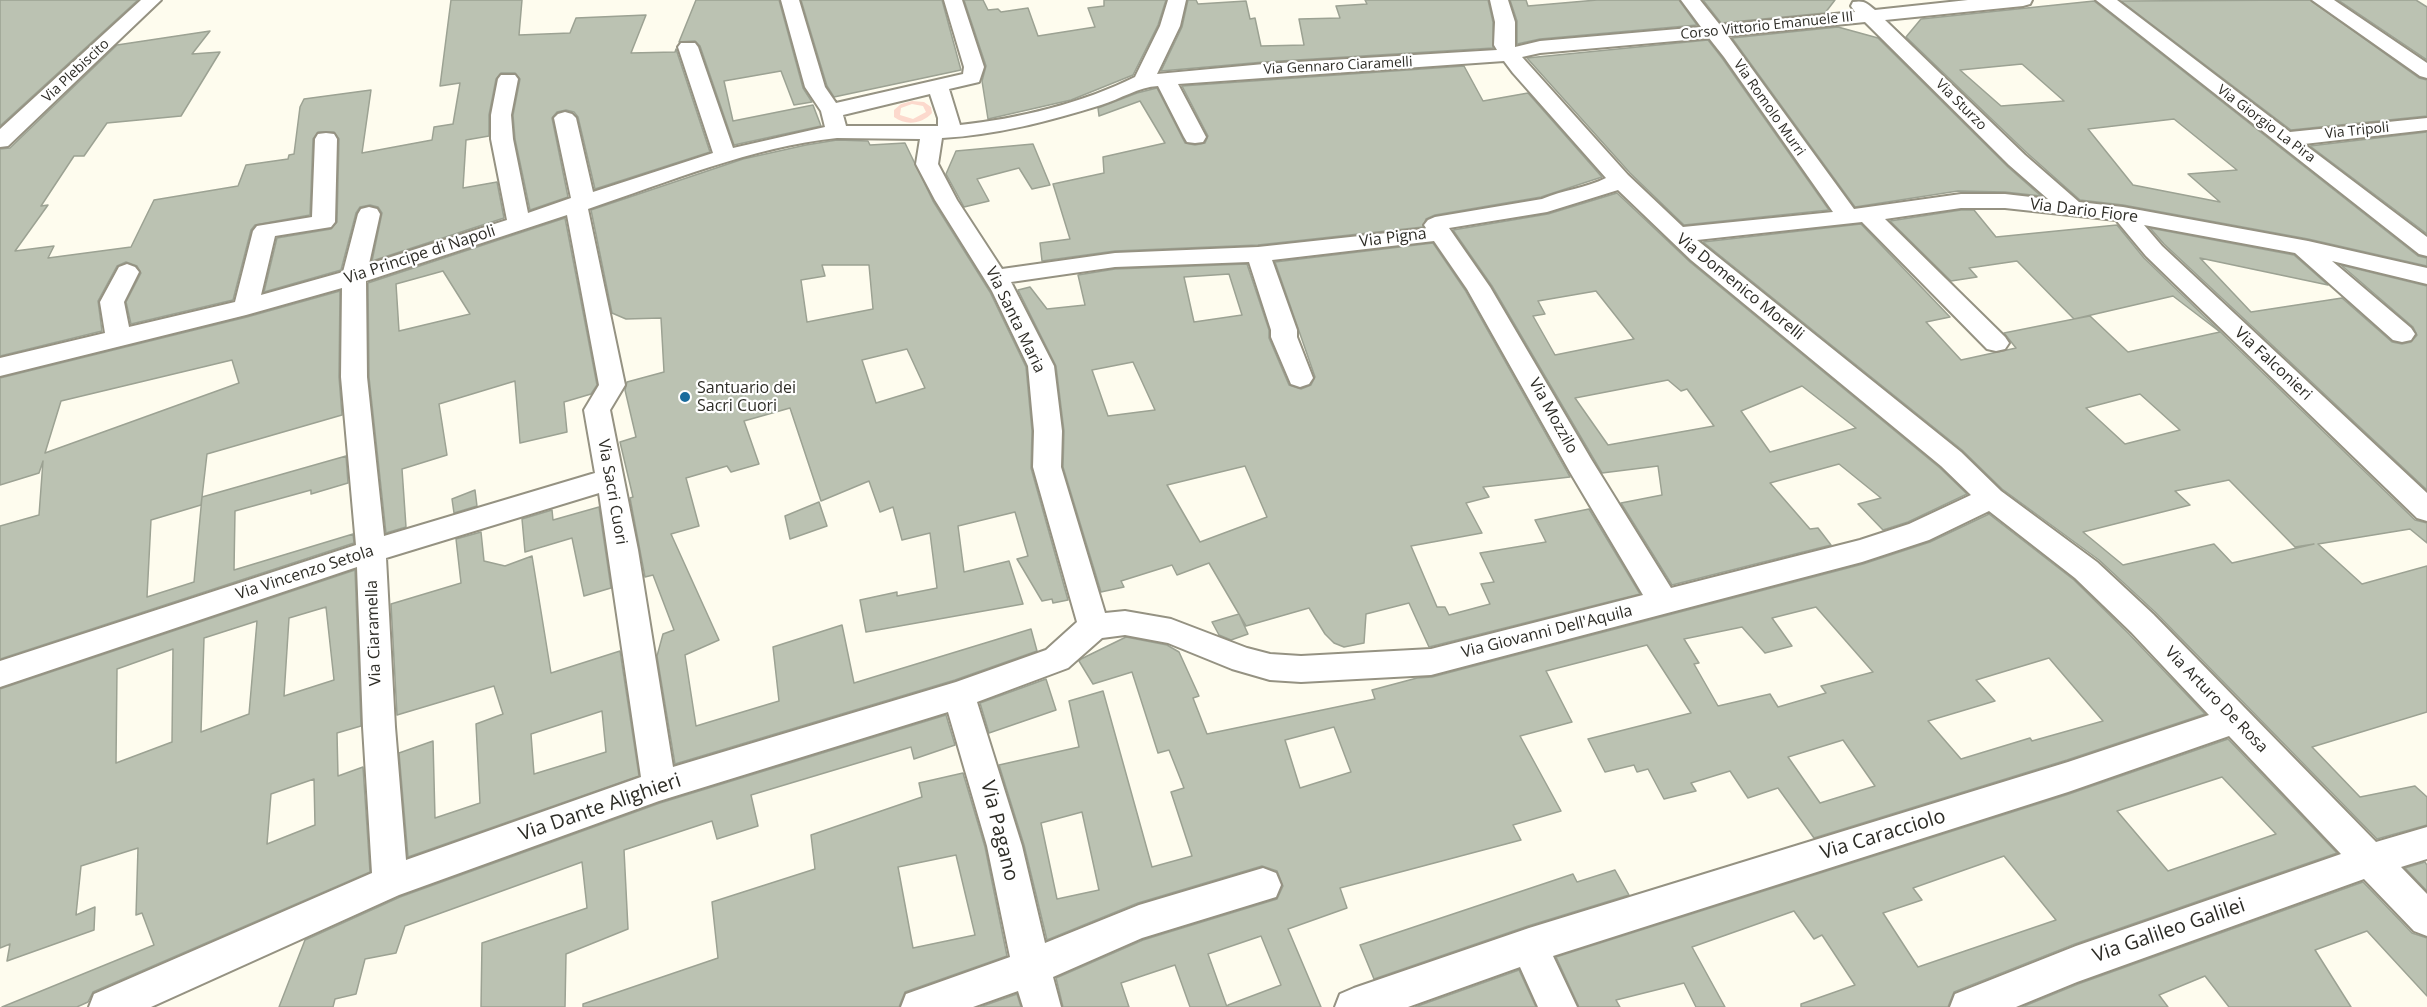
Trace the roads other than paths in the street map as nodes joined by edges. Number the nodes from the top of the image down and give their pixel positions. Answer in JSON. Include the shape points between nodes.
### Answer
{"nodes":[{"id":1,"x":152,"y":0,"type":"edge"},
{"id":2,"x":790,"y":0,"type":"edge"},
{"id":3,"x":952,"y":0,"type":"edge"},
{"id":4,"x":1177,"y":0,"type":"edge"},
{"id":5,"x":1499,"y":0,"type":"edge"},
{"id":6,"x":1690,"y":0,"type":"edge"},
{"id":7,"x":1854,"y":0,"type":"edge"},
{"id":8,"x":2023,"y":0,"type":"edge"},
{"id":9,"x":2105,"y":0,"type":"edge"},
{"id":10,"x":2321,"y":0,"type":"edge"},
{"id":11,"x":1871,"y":16,"type":"junction"},
{"id":12,"x":1713,"y":32,"type":"junction"},
{"id":13,"x":687,"y":47,"type":"dead end"},
{"id":14,"x":1511,"y":54,"type":"junction"},
{"id":15,"x":2427,"y":72,"type":"edge"},
{"id":16,"x":508,"y":79,"type":"dead end"},
{"id":17,"x":1165,"y":79,"type":"junction"},
{"id":18,"x":1143,"y":81,"type":"junction"},
{"id":19,"x":938,"y":86,"type":"junction"},
{"id":20,"x":565,"y":118,"type":"dead end"},
{"id":21,"x":834,"y":121,"type":"junction"},
{"id":22,"x":9,"y":123,"type":"edge"},
{"id":23,"x":2427,"y":124,"type":"edge"},
{"id":24,"x":940,"y":131,"type":"junction"},
{"id":25,"x":1195,"y":137,"type":"dead end"},
{"id":26,"x":326,"y":139,"type":"dead end"},
{"id":27,"x":2286,"y":139,"type":"junction"},
{"id":28,"x":0,"y":141,"type":"edge"},
{"id":29,"x":725,"y":156,"type":"junction"},
{"id":30,"x":1620,"y":180,"type":"junction"},
{"id":31,"x":579,"y":203,"type":"junction"},
{"id":32,"x":2071,"y":207,"type":"junction"},
{"id":33,"x":369,"y":214,"type":"dead end"},
{"id":34,"x":2123,"y":214,"type":"junction"},
{"id":35,"x":1857,"y":215,"type":"junction"},
{"id":36,"x":519,"y":223,"type":"junction"},
{"id":37,"x":1439,"y":232,"type":"junction"},
{"id":38,"x":1677,"y":235,"type":"junction"},
{"id":39,"x":2300,"y":246,"type":"junction"},
{"id":40,"x":2427,"y":249,"type":"edge"},
{"id":41,"x":1258,"y":254,"type":"junction"},
{"id":42,"x":127,"y":272,"type":"dead end"},
{"id":43,"x":2427,"y":276,"type":"edge"},
{"id":44,"x":354,"y":277,"type":"junction"},
{"id":45,"x":996,"y":277,"type":"junction"},
{"id":46,"x":246,"y":307,"type":"junction"},
{"id":47,"x":2402,"y":334,"type":"dead end"},
{"id":48,"x":119,"y":338,"type":"junction"},
{"id":49,"x":1996,"y":343,"type":"dead end"},
{"id":50,"x":0,"y":367,"type":"edge"},
{"id":51,"x":1300,"y":378,"type":"dead end"},
{"id":52,"x":611,"y":479,"type":"junction"},
{"id":53,"x":1991,"y":498,"type":"junction"},
{"id":54,"x":2427,"y":510,"type":"edge"},
{"id":55,"x":371,"y":551,"type":"junction"},
{"id":56,"x":1663,"y":602,"type":"junction"},
{"id":57,"x":1094,"y":626,"type":"junction"},
{"id":58,"x":0,"y":674,"type":"edge"},
{"id":59,"x":959,"y":696,"type":"junction"},
{"id":60,"x":2235,"y":720,"type":"junction"},
{"id":61,"x":659,"y":786,"type":"junction"},
{"id":62,"x":2427,"y":843,"type":"edge"},
{"id":63,"x":2371,"y":860,"type":"junction"},
{"id":64,"x":390,"y":882,"type":"junction"},
{"id":65,"x":1263,"y":885,"type":"dead end"},
{"id":66,"x":2427,"y":919,"type":"edge"},
{"id":67,"x":1529,"y":946,"type":"junction"},
{"id":68,"x":1030,"y":968,"type":"junction"},
{"id":69,"x":108,"y":1007,"type":"edge"},
{"id":70,"x":920,"y":1007,"type":"edge"},
{"id":71,"x":1042,"y":1007,"type":"edge"},
{"id":72,"x":1354,"y":1007,"type":"edge"},
{"id":73,"x":1558,"y":1007,"type":"edge"},
{"id":74,"x":1970,"y":1007,"type":"edge"}],
"edges":[{"from":1,"to":22,"type":"street","name":"Via Plebiscito","via":[[46,99]]},
{"from":2,"to":21,"type":"street","via":[[815,87]]},
{"from":3,"to":19,"type":"street","via":[[974,67],[972,78]]},
{"from":4,"to":18,"type":"street","via":[[1170,26]]},
{"from":5,"to":14,"type":"street","via":[[1505,22],[1504,45]]},
{"from":6,"to":12,"type":"street","name":"Via Romolo Murri"},
{"from":7,"to":11,"type":"street","name":"Via Sturzo"},
{"from":8,"to":11,"type":"street","name":"Corso Vittorio Emanuele III"},
{"from":9,"to":27,"type":"street","name":"Via Giorgio La Pira"},
{"from":10,"to":15,"type":"street"},
{"from":11,"to":12,"type":"street","name":"Corso Vittorio Emanuele III"},
{"from":11,"to":32,"type":"street","name":"Via Sturzo","via":[[2017,160]]},
{"from":12,"to":14,"type":"street","name":"Corso Vittorio Emanuele III","via":[[1540,47]]},
{"from":12,"to":35,"type":"street","name":"Via Romolo Murri"},
{"from":13,"to":29,"type":"street"},
{"from":14,"to":17,"type":"street","name":"Via Gennaro Ciaramelli"},
{"from":14,"to":30,"type":"street","name":"Via Domenico Morelli","via":[[1527,78]]},
{"from":16,"to":36,"type":"street","via":[[501,115],[502,139]]},
{"from":17,"to":18,"type":"street","name":"Via Gennaro Ciaramelli"},
{"from":17,"to":25,"type":"street"},
{"from":18,"to":24,"type":"street","name":"Via Gennaro Ciaramelli","via":[[1098,99],[1000,126]]},
{"from":19,"to":21,"type":"street"},
{"from":19,"to":24,"type":"street","name":"Via Santa Maria","via":[[949,118]]},
{"from":20,"to":31,"type":"street","name":"Via Sacri Cuori","via":[[582,188]]},
{"from":21,"to":24,"type":"street","name":"Via Gennaro Ciaramelli"},
{"from":21,"to":29,"type":"street","name":"Via Principe di Napoli","via":[[817,134]]},
{"from":22,"to":28,"type":"street","name":"Via Plebiscito"},
{"from":23,"to":27,"type":"street","name":"Via Tripoli"},
{"from":24,"to":45,"type":"street","name":"Via Santa Maria","via":[[927,164]]},
{"from":26,"to":46,"type":"street","via":[[323,222],[266,231]]},
{"from":27,"to":40,"type":"street","name":"Via Giorgio La Pira"},
{"from":29,"to":31,"type":"street","name":"Via Principe di Napoli"},
{"from":30,"to":37,"type":"street","name":"Via Pigna","via":[[1547,205],[1443,222],[1436,225]]},
{"from":30,"to":38,"type":"street","name":"Via Domenico Morelli"},
{"from":31,"to":36,"type":"street","name":"Via Principe di Napoli"},
{"from":31,"to":52,"type":"street","name":"Via Sacri Cuori","via":[[612,385],[597,410]]},
{"from":32,"to":34,"type":"street","name":"Via Dario Fiore"},
{"from":32,"to":35,"type":"street","name":"Via Dario Fiore","via":[[1960,201]]},
{"from":33,"to":44,"type":"street","name":"Via Ciaramella"},
{"from":34,"to":39,"type":"street","name":"Via Dario Fiore"},
{"from":34,"to":54,"type":"street","name":"Via Falconieri","via":[[2154,251]]},
{"from":35,"to":38,"type":"street","name":"Via Dario Fiore"},
{"from":35,"to":49,"type":"street"},
{"from":36,"to":44,"type":"street","name":"Via Principe di Napoli"},
{"from":37,"to":41,"type":"street","name":"Via Pigna"},
{"from":37,"to":56,"type":"street","name":"Via Mozzilo","via":[[1478,287]]},
{"from":38,"to":53,"type":"street","name":"Via Domenico Morelli","via":[[1951,459]]},
{"from":39,"to":43,"type":"street","name":"Via Dario Fiore"},
{"from":39,"to":47,"type":"street"},
{"from":41,"to":45,"type":"street","name":"Via Pigna","via":[[1115,260]]},
{"from":41,"to":51,"type":"street"},
{"from":42,"to":48,"type":"street","via":[[112,302]]},
{"from":44,"to":46,"type":"street","name":"Via Principe di Napoli"},
{"from":44,"to":55,"type":"street","name":"Via Ciaramella","via":[[354,377]]},
{"from":45,"to":57,"type":"street","name":"Via Santa Maria","via":[[1041,366],[1048,431],[1047,467]]},
{"from":46,"to":48,"type":"street","name":"Via Principe di Napoli"},
{"from":48,"to":50,"type":"street","name":"Via Principe di Napoli"},
{"from":52,"to":55,"type":"street","name":"Via Vincenzo Setola"},
{"from":52,"to":61,"type":"street","name":"Via Sacri Cuori"},
{"from":53,"to":56,"type":"street","name":"Via Giovanni Dell'Aquila","via":[[1919,532],[1872,548]]},
{"from":53,"to":60,"type":"street","name":"Via Arturo De Rosa","via":[[2086,570]]},
{"from":55,"to":58,"type":"street","name":"Via Vincenzo Setola"},
{"from":55,"to":64,"type":"street","name":"Via Ciaramella"},
{"from":56,"to":57,"type":"street","name":"Via Giovanni Dell'Aquila","via":[[1431,662],[1397,666],[1270,667],[1171,631],[1125,623]]},
{"from":57,"to":59,"type":"street","name":"Via Dante Alighieri","via":[[1057,659]]},
{"from":59,"to":61,"type":"street","name":"Via Dante Alighieri"},
{"from":59,"to":68,"type":"street","name":"Via Pagano","via":[[1010,869]]},
{"from":60,"to":63,"type":"street","name":"Via Arturo De Rosa"},
{"from":60,"to":67,"type":"street","name":"Via Caracciolo","via":[[2068,777]]},
{"from":61,"to":64,"type":"street","name":"Via Dante Alighieri"},
{"from":62,"to":63,"type":"street"},
{"from":63,"to":66,"type":"street","name":"Via Arturo De Rosa"},
{"from":63,"to":74,"type":"street","name":"Via Galileo Galilei","via":[[2076,964]]},
{"from":64,"to":69,"type":"street","name":"Via Dante Alighieri"},
{"from":65,"to":68,"type":"street","via":[[1139,922]]},
{"from":67,"to":72,"type":"street","name":"Via Caracciolo"},
{"from":67,"to":73,"type":"street"},
{"from":68,"to":70,"type":"street"},
{"from":68,"to":71,"type":"street"}]}
